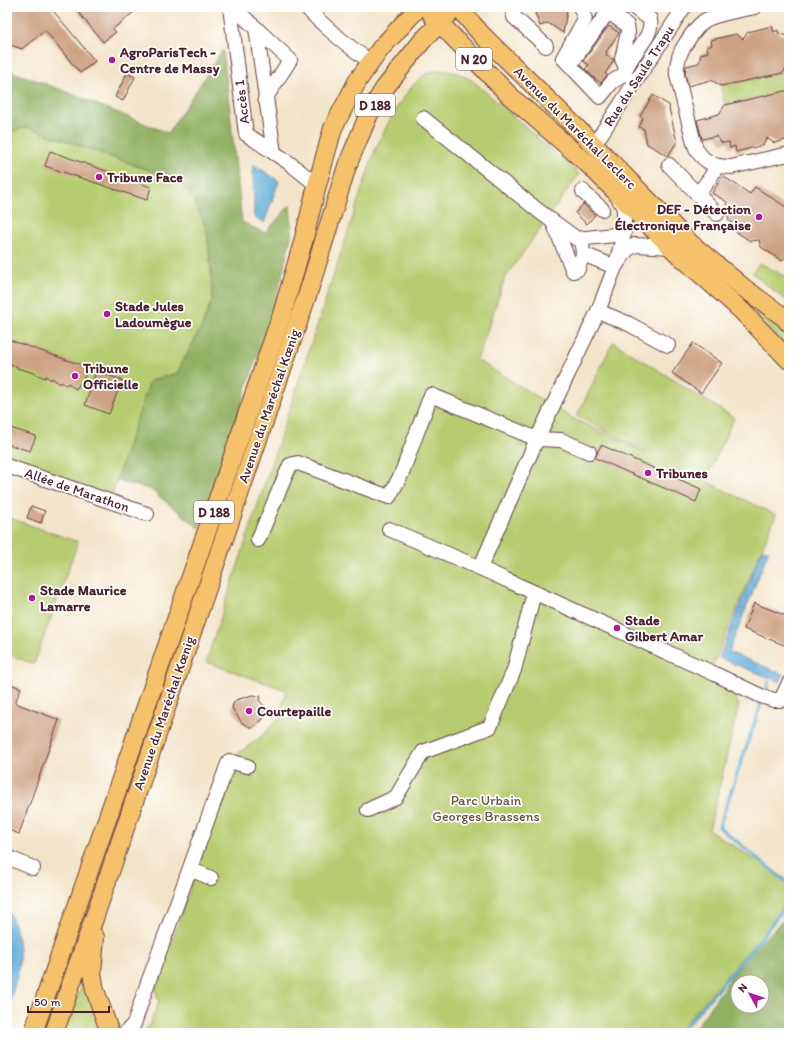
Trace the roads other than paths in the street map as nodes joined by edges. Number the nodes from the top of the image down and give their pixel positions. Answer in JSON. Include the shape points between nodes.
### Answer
{"nodes":[{"id":1,"x":230,"y":7,"type":"edge"},
{"id":2,"x":233,"y":7,"type":"edge"},
{"id":3,"x":306,"y":7,"type":"edge"},
{"id":4,"x":419,"y":7,"type":"edge"},
{"id":5,"x":424,"y":7,"type":"edge"},
{"id":6,"x":457,"y":7,"type":"edge"},
{"id":7,"x":512,"y":7,"type":"edge"},
{"id":8,"x":633,"y":7,"type":"edge"},
{"id":9,"x":684,"y":7,"type":"edge"},
{"id":10,"x":755,"y":7,"type":"edge"},
{"id":11,"x":585,"y":11,"type":"edge"},
{"id":12,"x":439,"y":23,"type":"junction"},
{"id":13,"x":256,"y":28,"type":"junction"},
{"id":14,"x":546,"y":46,"type":"dead end"},
{"id":15,"x":371,"y":62,"type":"junction"},
{"id":16,"x":570,"y":65,"type":"junction"},
{"id":17,"x":628,"y":75,"type":"junction"},
{"id":18,"x":265,"y":99,"type":"junction"},
{"id":19,"x":423,"y":118,"type":"dead end"},
{"id":20,"x":594,"y":145,"type":"junction"},
{"id":21,"x":274,"y":153,"type":"junction"},
{"id":22,"x":789,"y":154,"type":"edge"},
{"id":23,"x":669,"y":165,"type":"dead end"},
{"id":24,"x":717,"y":166,"type":"junction"},
{"id":25,"x":317,"y":185,"type":"junction"},
{"id":26,"x":611,"y":187,"type":"junction"},
{"id":27,"x":583,"y":190,"type":"dead end"},
{"id":28,"x":698,"y":194,"type":"junction"},
{"id":29,"x":602,"y":210,"type":"dead end"},
{"id":30,"x":717,"y":214,"type":"dead end"},
{"id":31,"x":553,"y":222,"type":"junction"},
{"id":32,"x":624,"y":234,"type":"junction"},
{"id":33,"x":581,"y":239,"type":"junction"},
{"id":34,"x":672,"y":247,"type":"junction"},
{"id":35,"x":583,"y":254,"type":"junction"},
{"id":36,"x":615,"y":267,"type":"junction"},
{"id":37,"x":598,"y":311,"type":"junction"},
{"id":38,"x":789,"y":320,"type":"edge"},
{"id":39,"x":668,"y":345,"type":"dead end"},
{"id":40,"x":789,"y":360,"type":"edge"},
{"id":41,"x":537,"y":439,"type":"junction"},
{"id":42,"x":589,"y":452,"type":"dead end"},
{"id":43,"x":7,"y":466,"type":"edge"},
{"id":44,"x":146,"y":514,"type":"dead end"},
{"id":45,"x":389,"y":529,"type":"dead end"},
{"id":46,"x":258,"y":540,"type":"dead end"},
{"id":47,"x":480,"y":568,"type":"junction"},
{"id":48,"x":534,"y":593,"type":"junction"},
{"id":49,"x":789,"y":683,"type":"edge"},
{"id":50,"x":247,"y":766,"type":"dead end"},
{"id":51,"x":368,"y":810,"type":"dead end"},
{"id":52,"x":7,"y":857,"type":"edge"},
{"id":53,"x":33,"y":868,"type":"dead end"},
{"id":54,"x":190,"y":869,"type":"junction"},
{"id":55,"x":211,"y":878,"type":"dead end"},
{"id":56,"x":96,"y":913,"type":"junction"},
{"id":57,"x":33,"y":1033,"type":"edge"},
{"id":58,"x":54,"y":1033,"type":"edge"},
{"id":59,"x":110,"y":1033,"type":"edge"},
{"id":60,"x":125,"y":1033,"type":"edge"}],
"edges":[{"from":1,"to":21,"type":"street","name":"Accès 1","via":[[246,134]]},
{"from":2,"to":13,"type":"street","name":"Accès 1"},
{"from":3,"to":15,"type":"street"},
{"from":4,"to":15,"type":"main road","name":"Avenue du Maréchal Kœnig","number":"D 188"},
{"from":5,"to":12,"type":"main road","name":"Avenue du Maréchal Leclerc","number":"N 20"},
{"from":6,"to":12,"type":"main road","name":"Avenue du Maréchal Kœnig","number":"D 188"},
{"from":6,"to":20,"type":"main road","name":"Avenue du Maréchal Leclerc","number":"N 20"},
{"from":7,"to":14,"type":"street","via":[[514,17]]},
{"from":8,"to":17,"type":"street","via":[[650,19],[651,26]]},
{"from":9,"to":17,"type":"street","name":"Rue du Saule Trapu"},
{"from":10,"to":24,"type":"street","via":[[705,20],[692,33],[678,57],[677,75],[697,152],[703,159]]},
{"from":11,"to":16,"type":"street","via":[[563,58]]},
{"from":12,"to":26,"type":"main road","name":"Avenue du Maréchal Leclerc","number":"N 20","via":[[509,94]]},
{"from":12,"to":56,"type":"main road","name":"Avenue du Maréchal Kœnig","number":"D 188","via":[[384,89],[369,114],[347,166],[308,293]]},
{"from":13,"to":18,"type":"street"},
{"from":13,"to":18,"type":"street","name":"Accès 1","via":[[290,60]]},
{"from":15,"to":25,"type":"main road","name":"Avenue du Maréchal Kœnig","number":"D 188","via":[[358,80],[333,128]]},
{"from":16,"to":17,"type":"street","via":[[600,97],[612,82]]},
{"from":16,"to":17,"type":"street","via":[[605,16],[611,14],[627,25],[628,32],[622,59]]},
{"from":17,"to":20,"type":"street","name":"Rue du Saule Trapu"},
{"from":18,"to":21,"type":"street"},
{"from":19,"to":31,"type":"street"},
{"from":20,"to":38,"type":"main road","name":"Avenue du Maréchal Leclerc","number":"N 20","via":[[690,243],[744,288]]},
{"from":21,"to":25,"type":"street","name":"Accès 1"},
{"from":22,"to":24,"type":"street","via":[[731,167]]},
{"from":23,"to":28,"type":"street"},
{"from":24,"to":28,"type":"street"},
{"from":25,"to":57,"type":"main road","name":"Avenue du Maréchal Kœnig","number":"D 188","via":[[282,314]]},
{"from":26,"to":32,"type":"street","via":[[624,208]]},
{"from":26,"to":34,"type":"main road","name":"Avenue du Maréchal Leclerc","number":"N 20"},
{"from":27,"to":29,"type":"street"},
{"from":28,"to":30,"type":"street"},
{"from":31,"to":33,"type":"street","via":[[577,239]]},
{"from":31,"to":35,"type":"street","via":[[573,271],[578,269]]},
{"from":32,"to":33,"type":"street"},
{"from":32,"to":36,"type":"street"},
{"from":33,"to":35,"type":"street"},
{"from":34,"to":36,"type":"street","via":[[635,245],[627,250]]},
{"from":34,"to":40,"type":"main road","name":"Avenue du Maréchal Leclerc","number":"N 20","via":[[741,310]]},
{"from":35,"to":36,"type":"street"},
{"from":36,"to":37,"type":"street"},
{"from":37,"to":39,"type":"street"},
{"from":37,"to":41,"type":"street"},
{"from":41,"to":42,"type":"street","via":[[560,440]]},
{"from":41,"to":46,"type":"street","via":[[431,395],[401,475],[389,497],[294,463],[290,465]]},
{"from":41,"to":47,"type":"street"},
{"from":43,"to":44,"type":"street","name":"Allée de Marathon"},
{"from":45,"to":47,"type":"street"},
{"from":47,"to":48,"type":"street"},
{"from":48,"to":49,"type":"street","via":[[774,700],[781,700]]},
{"from":48,"to":51,"type":"street","via":[[514,670],[490,727],[423,752],[396,797]]},
{"from":50,"to":54,"type":"street","via":[[229,761]]},
{"from":52,"to":53,"type":"street"},
{"from":54,"to":55,"type":"street"},
{"from":54,"to":60,"type":"street","via":[[134,1024]]},
{"from":56,"to":58,"type":"main road","name":"Avenue du Maréchal Kœnig","number":"D 188"},
{"from":56,"to":59,"type":"main road","via":[[92,974]]}]}
